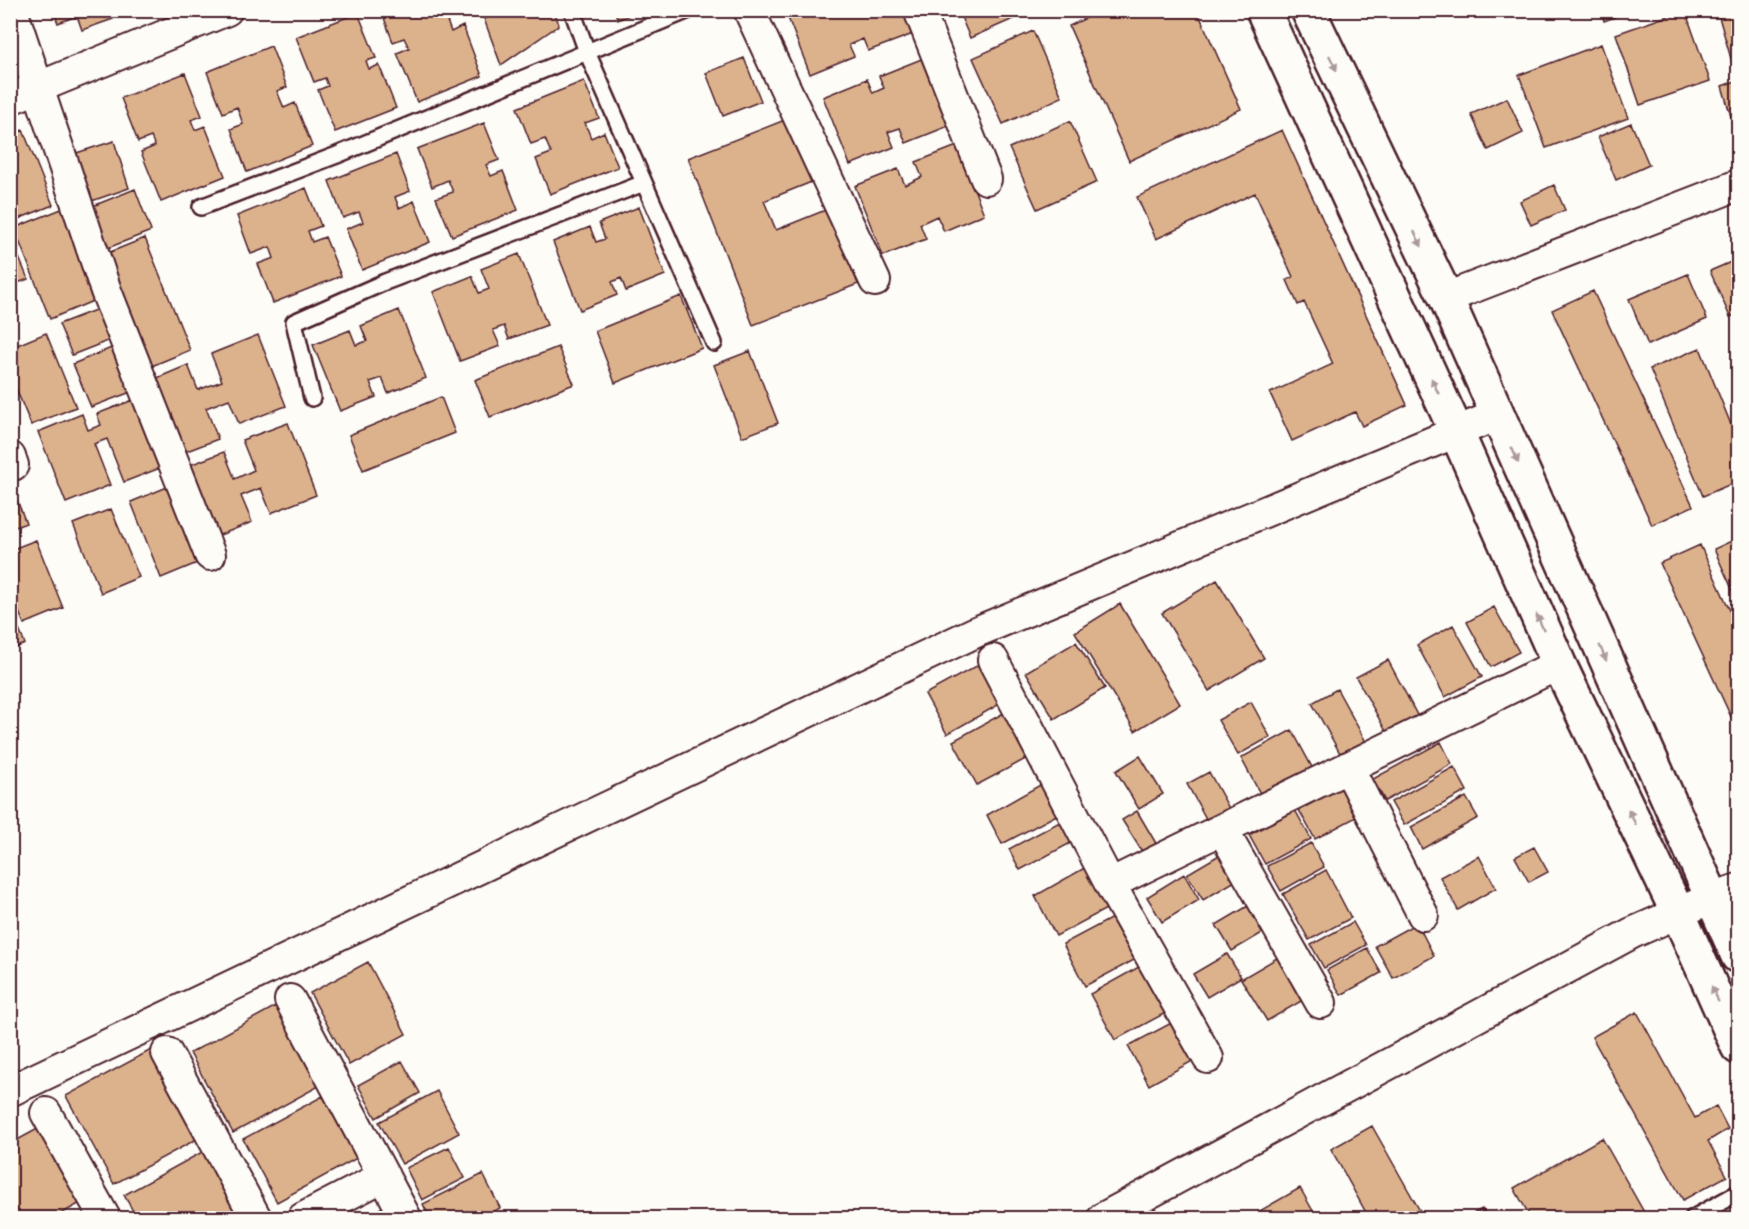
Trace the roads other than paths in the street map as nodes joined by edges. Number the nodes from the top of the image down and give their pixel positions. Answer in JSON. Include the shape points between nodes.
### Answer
{"nodes":[{"id":1,"x":12,"y":10,"type":"edge"},
{"id":2,"x":227,"y":10,"type":"edge"},
{"id":3,"x":572,"y":10,"type":"edge"},
{"id":4,"x":689,"y":10,"type":"edge"},
{"id":5,"x":749,"y":10,"type":"edge"},
{"id":6,"x":919,"y":10,"type":"edge"},
{"id":7,"x":1263,"y":10,"type":"edge"},
{"id":8,"x":1317,"y":13,"type":"edge"},
{"id":9,"x":587,"y":52,"type":"junction"},
{"id":10,"x":24,"y":93,"type":"edge"},
{"id":11,"x":986,"y":179,"type":"dead end"},
{"id":12,"x":644,"y":183,"type":"junction"},
{"id":13,"x":1738,"y":185,"type":"edge"},
{"id":14,"x":201,"y":207,"type":"dead end"},
{"id":15,"x":875,"y":281,"type":"dead end"},
{"id":16,"x":1446,"y":298,"type":"junction"},
{"id":17,"x":714,"y":343,"type":"dead end"},
{"id":18,"x":312,"y":398,"type":"dead end"},
{"id":19,"x":1497,"y":415,"type":"junction"},
{"id":20,"x":1456,"y":431,"type":"junction"},
{"id":21,"x":210,"y":555,"type":"dead end"},
{"id":22,"x":993,"y":660,"type":"dead end"},
{"id":23,"x":1559,"y":664,"type":"junction"},
{"id":24,"x":1348,"y":767,"type":"junction"},
{"id":25,"x":1222,"y":830,"type":"junction"},
{"id":26,"x":1110,"y":884,"type":"junction"},
{"id":27,"x":1725,"y":894,"type":"edge"},
{"id":28,"x":1678,"y":913,"type":"junction"},
{"id":29,"x":1423,"y":915,"type":"dead end"},
{"id":30,"x":1738,"y":956,"type":"edge"},
{"id":31,"x":291,"y":1000,"type":"dead end"},
{"id":32,"x":1321,"y":1003,"type":"dead end"},
{"id":33,"x":1738,"y":1047,"type":"edge"},
{"id":34,"x":167,"y":1053,"type":"dead end"},
{"id":35,"x":1209,"y":1058,"type":"dead end"},
{"id":36,"x":10,"y":1091,"type":"edge"},
{"id":37,"x":46,"y":1113,"type":"dead end"},
{"id":38,"x":384,"y":1176,"type":"junction"},
{"id":39,"x":1738,"y":1194,"type":"edge"},
{"id":40,"x":105,"y":1218,"type":"edge"},
{"id":41,"x":256,"y":1218,"type":"edge"},
{"id":42,"x":303,"y":1218,"type":"edge"},
{"id":43,"x":406,"y":1218,"type":"edge"},
{"id":44,"x":1102,"y":1218,"type":"edge"},
{"id":45,"x":1693,"y":1218,"type":"edge"}],
"edges":[{"from":1,"to":10,"type":"street"},
{"from":2,"to":10,"type":"street"},
{"from":3,"to":9,"type":"lane"},
{"from":4,"to":9,"type":"lane"},
{"from":5,"to":15,"type":"street"},
{"from":6,"to":11,"type":"street"},
{"from":20,"to":7,"type":"street","one_way":true},
{"from":8,"to":16,"type":"street","one_way":true},
{"from":9,"to":12,"type":"lane"},
{"from":9,"to":14,"type":"lane"},
{"from":10,"to":21,"type":"street"},
{"from":12,"to":17,"type":"lane"},
{"from":12,"to":18,"type":"lane","via":[[385,282],[294,322]]},
{"from":13,"to":16,"type":"street"},
{"from":16,"to":19,"type":"street"},
{"from":19,"to":20,"type":"street"},
{"from":19,"to":27,"type":"street","one_way":true},
{"from":23,"to":20,"type":"street","one_way":true},
{"from":20,"to":36,"type":"street","via":[[976,632]]},
{"from":22,"to":26,"type":"street"},
{"from":23,"to":24,"type":"street"},
{"from":28,"to":23,"type":"street","one_way":true},
{"from":24,"to":25,"type":"street"},
{"from":24,"to":29,"type":"street"},
{"from":25,"to":26,"type":"street"},
{"from":25,"to":32,"type":"street"},
{"from":26,"to":35,"type":"street"},
{"from":27,"to":28,"type":"street"},
{"from":27,"to":30,"type":"street"},
{"from":33,"to":28,"type":"street","one_way":true},
{"from":28,"to":44,"type":"street","via":[[1622,939]]},
{"from":31,"to":38,"type":"street"},
{"from":34,"to":41,"type":"street"},
{"from":37,"to":40,"type":"street"},
{"from":38,"to":42,"type":"street"},
{"from":38,"to":43,"type":"street"},
{"from":39,"to":45,"type":"lane"}]}
